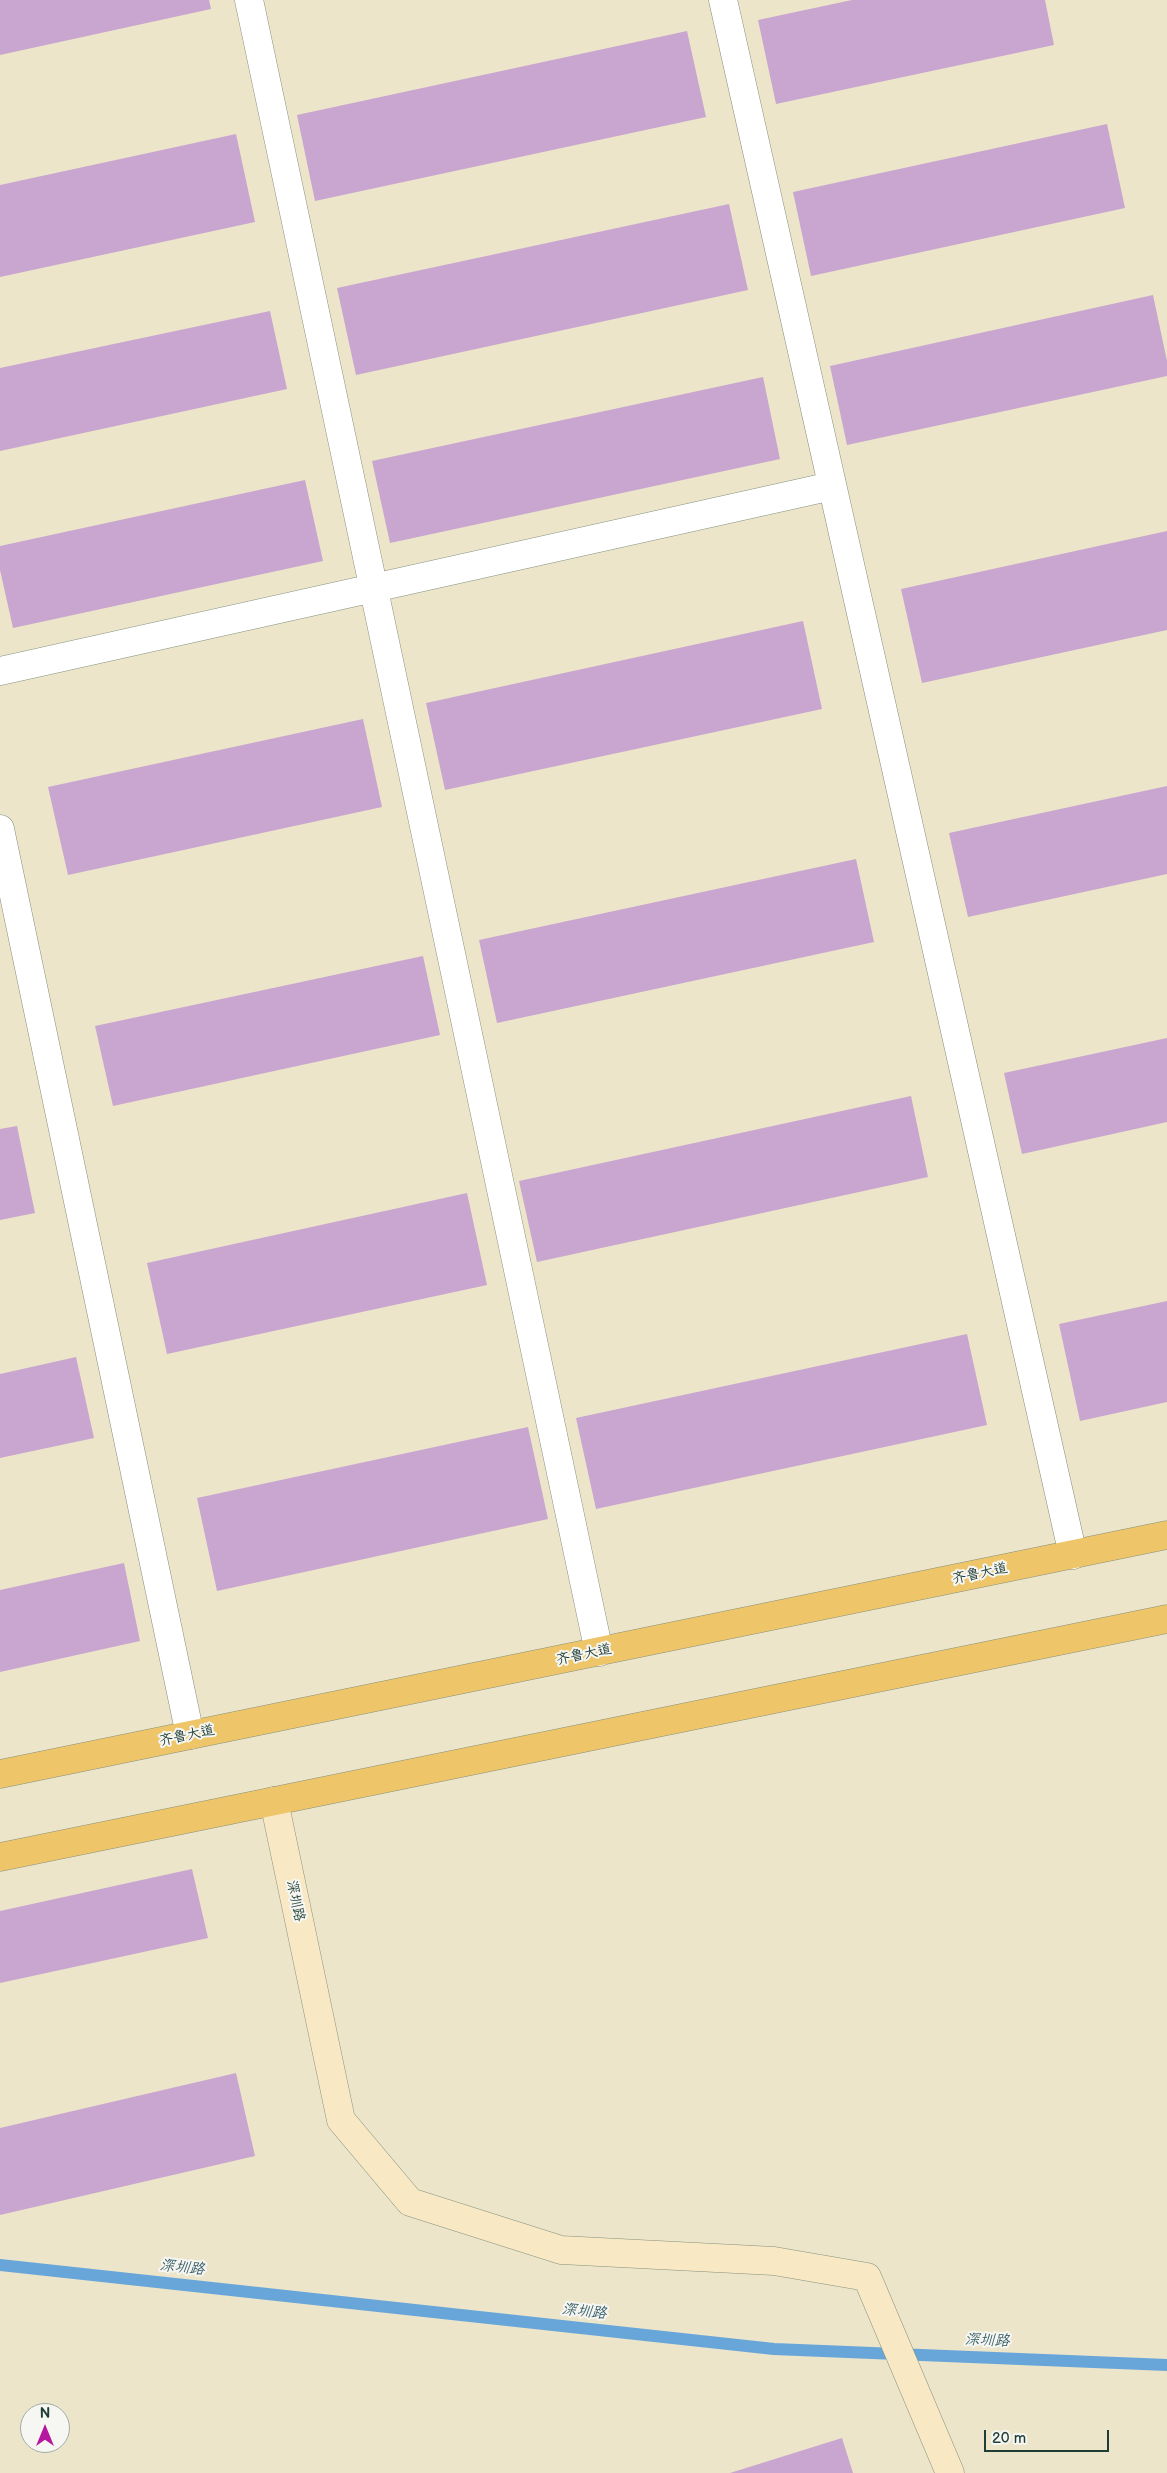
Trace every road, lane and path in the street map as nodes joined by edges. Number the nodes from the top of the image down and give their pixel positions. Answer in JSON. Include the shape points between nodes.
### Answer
{"nodes":[{"id":1,"x":250,"y":0,"type":"edge"},
{"id":2,"x":723,"y":0,"type":"edge"},
{"id":3,"x":832,"y":486,"type":"junction"},
{"id":4,"x":374,"y":589,"type":"junction"},
{"id":5,"x":0,"y":671,"type":"edge"},
{"id":6,"x":0,"y":829,"type":"edge"},
{"id":7,"x":1167,"y":1535,"type":"edge"},
{"id":8,"x":1073,"y":1555,"type":"junction"},
{"id":9,"x":1167,"y":1619,"type":"edge"},
{"id":10,"x":599,"y":1652,"type":"junction"},
{"id":11,"x":190,"y":1735,"type":"junction"},
{"id":12,"x":0,"y":1774,"type":"edge"},
{"id":13,"x":274,"y":1801,"type":"junction"},
{"id":14,"x":0,"y":1857,"type":"edge"},
{"id":15,"x":950,"y":2473,"type":"edge"}],
"edges":[{"from":1,"to":4,"type":"street"},
{"from":2,"to":3,"type":"street"},
{"from":3,"to":4,"type":"street"},
{"from":3,"to":8,"type":"street"},
{"from":4,"to":5,"type":"street"},
{"from":4,"to":10,"type":"street"},
{"from":6,"to":11,"type":"street"},
{"from":7,"to":8,"type":"main road","name":"齐鲁大道"},
{"from":8,"to":10,"type":"main road","name":"齐鲁大道"},
{"from":9,"to":13,"type":"main road"},
{"from":10,"to":11,"type":"main road","name":"齐鲁大道"},
{"from":11,"to":12,"type":"main road","name":"齐鲁大道"},
{"from":13,"to":14,"type":"main road"},
{"from":13,"to":15,"type":"street","name":"深圳路","via":[[341,2120],[410,2202],[561,2250],[774,2261],[868,2277]]}]}
